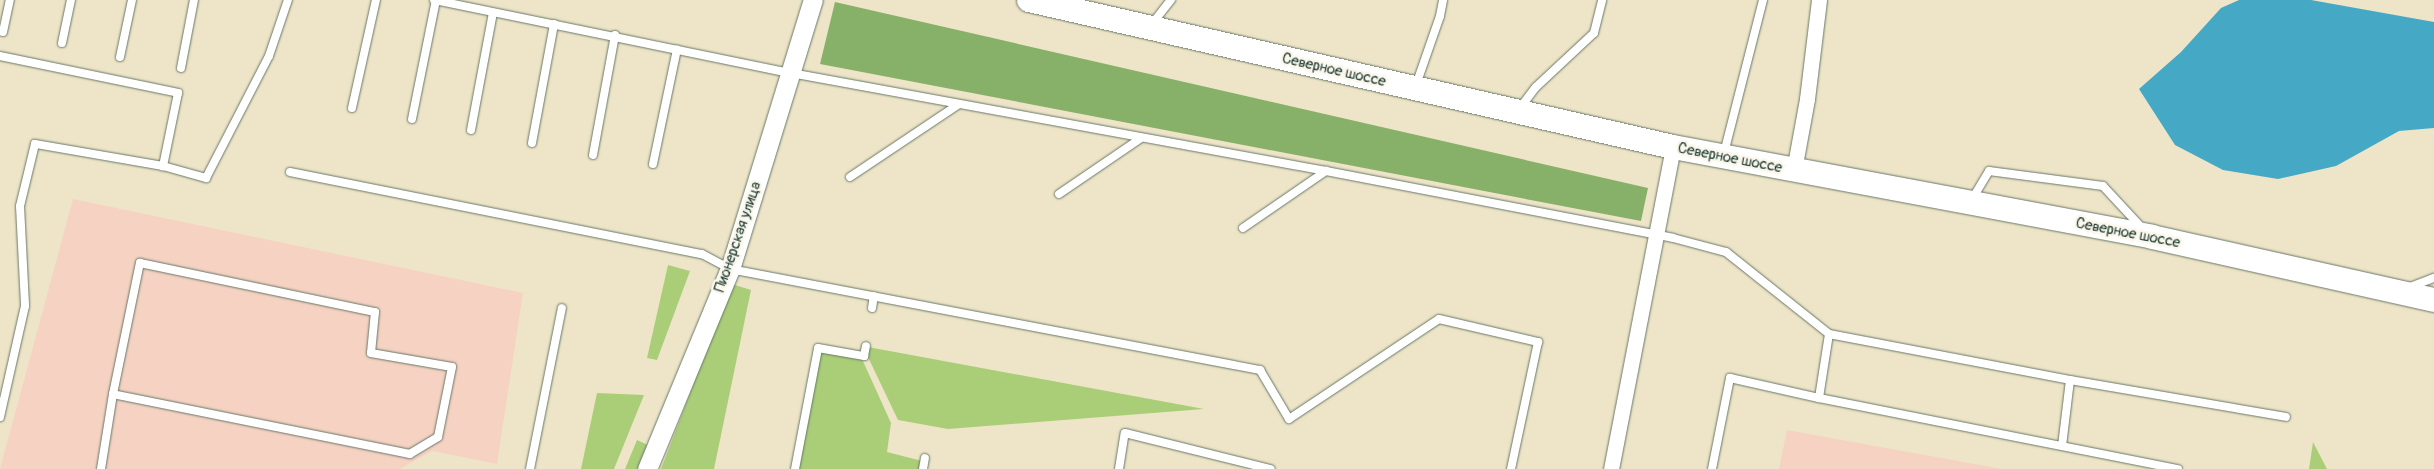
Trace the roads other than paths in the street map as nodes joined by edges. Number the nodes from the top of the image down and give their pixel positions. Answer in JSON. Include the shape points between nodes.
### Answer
{"nodes":[{"id":1,"x":10,"y":0,"type":"edge"},
{"id":2,"x":71,"y":0,"type":"edge"},
{"id":3,"x":132,"y":0,"type":"edge"},
{"id":4,"x":194,"y":0,"type":"edge"},
{"id":5,"x":288,"y":0,"type":"edge"},
{"id":6,"x":376,"y":0,"type":"edge"},
{"id":7,"x":435,"y":0,"type":"edge"},
{"id":8,"x":813,"y":0,"type":"edge"},
{"id":9,"x":1029,"y":0,"type":"edge"},
{"id":10,"x":1171,"y":0,"type":"edge"},
{"id":11,"x":1442,"y":0,"type":"edge"},
{"id":12,"x":1602,"y":0,"type":"edge"},
{"id":13,"x":1763,"y":0,"type":"edge"},
{"id":14,"x":1819,"y":0,"type":"edge"},
{"id":15,"x":492,"y":12,"type":"junction"},
{"id":16,"x":554,"y":24,"type":"junction"},
{"id":17,"x":1150,"y":28,"type":"junction"},
{"id":18,"x":4,"y":32,"type":"dead end"},
{"id":19,"x":615,"y":35,"type":"junction"},
{"id":20,"x":62,"y":43,"type":"dead end"},
{"id":21,"x":677,"y":49,"type":"junction"},
{"id":22,"x":0,"y":56,"type":"edge"},
{"id":23,"x":120,"y":56,"type":"dead end"},
{"id":24,"x":181,"y":68,"type":"dead end"},
{"id":25,"x":791,"y":74,"type":"junction"},
{"id":26,"x":1414,"y":89,"type":"junction"},
{"id":27,"x":959,"y":104,"type":"junction"},
{"id":28,"x":352,"y":108,"type":"dead end"},
{"id":29,"x":1517,"y":112,"type":"junction"},
{"id":30,"x":412,"y":119,"type":"dead end"},
{"id":31,"x":471,"y":130,"type":"dead end"},
{"id":32,"x":1141,"y":138,"type":"junction"},
{"id":33,"x":532,"y":142,"type":"dead end"},
{"id":34,"x":1673,"y":148,"type":"junction"},
{"id":35,"x":594,"y":155,"type":"dead end"},
{"id":36,"x":1723,"y":157,"type":"junction"},
{"id":37,"x":653,"y":164,"type":"dead end"},
{"id":38,"x":163,"y":166,"type":"junction"},
{"id":39,"x":1794,"y":170,"type":"junction"},
{"id":40,"x":1326,"y":171,"type":"junction"},
{"id":41,"x":290,"y":172,"type":"dead end"},
{"id":42,"x":850,"y":177,"type":"dead end"},
{"id":43,"x":1059,"y":194,"type":"dead end"},
{"id":44,"x":1969,"y":203,"type":"junction"},
{"id":45,"x":1243,"y":228,"type":"dead end"},
{"id":46,"x":1656,"y":235,"type":"junction"},
{"id":47,"x":2152,"y":237,"type":"junction"},
{"id":48,"x":730,"y":269,"type":"junction"},
{"id":49,"x":2434,"y":278,"type":"edge"},
{"id":50,"x":2399,"y":292,"type":"junction"},
{"id":51,"x":874,"y":296,"type":"junction"},
{"id":52,"x":2434,"y":300,"type":"edge"},
{"id":53,"x":562,"y":308,"type":"dead end"},
{"id":54,"x":872,"y":308,"type":"dead end"},
{"id":55,"x":1830,"y":334,"type":"junction"},
{"id":56,"x":866,"y":346,"type":"dead end"},
{"id":57,"x":2070,"y":380,"type":"junction"},
{"id":58,"x":113,"y":394,"type":"junction"},
{"id":59,"x":1819,"y":398,"type":"junction"},
{"id":60,"x":2286,"y":417,"type":"dead end"},
{"id":61,"x":0,"y":418,"type":"edge"},
{"id":62,"x":2062,"y":446,"type":"junction"},
{"id":63,"x":925,"y":458,"type":"dead end"},
{"id":64,"x":101,"y":469,"type":"edge"},
{"id":65,"x":530,"y":469,"type":"edge"},
{"id":66,"x":647,"y":469,"type":"edge"},
{"id":67,"x":795,"y":469,"type":"edge"},
{"id":68,"x":923,"y":469,"type":"edge"},
{"id":69,"x":1119,"y":469,"type":"edge"},
{"id":70,"x":1271,"y":469,"type":"edge"},
{"id":71,"x":1511,"y":469,"type":"edge"},
{"id":72,"x":1611,"y":469,"type":"edge"},
{"id":73,"x":1712,"y":469,"type":"edge"},
{"id":74,"x":2178,"y":469,"type":"edge"}],
"edges":[{"from":1,"to":18,"type":"lane"},
{"from":2,"to":20,"type":"lane"},
{"from":3,"to":23,"type":"lane"},
{"from":4,"to":24,"type":"lane"},
{"from":5,"to":38,"type":"lane","via":[[269,56],[206,178]]},
{"from":6,"to":28,"type":"lane"},
{"from":7,"to":15,"type":"lane"},
{"from":7,"to":30,"type":"lane"},
{"from":8,"to":25,"type":"street","name":"Пионерская улица"},
{"from":9,"to":17,"type":"main road","name":"Северное шоссе"},
{"from":10,"to":17,"type":"lane"},
{"from":11,"to":26,"type":"lane","via":[[1440,16]]},
{"from":12,"to":29,"type":"lane","via":[[1594,33],[1536,86]]},
{"from":13,"to":36,"type":"lane"},
{"from":14,"to":39,"type":"street","via":[[1807,99]]},
{"from":15,"to":16,"type":"lane"},
{"from":15,"to":31,"type":"lane"},
{"from":16,"to":19,"type":"lane"},
{"from":16,"to":33,"type":"lane"},
{"from":17,"to":26,"type":"main road","name":"Северное шоссе"},
{"from":19,"to":21,"type":"lane"},
{"from":19,"to":35,"type":"lane"},
{"from":21,"to":25,"type":"lane"},
{"from":21,"to":37,"type":"lane"},
{"from":22,"to":38,"type":"lane","via":[[178,93]]},
{"from":25,"to":27,"type":"lane"},
{"from":25,"to":48,"type":"street","name":"Пионерская улица"},
{"from":26,"to":29,"type":"main road","name":"Северное шоссе"},
{"from":27,"to":32,"type":"lane"},
{"from":27,"to":42,"type":"lane"},
{"from":29,"to":34,"type":"main road","name":"Северное шоссе"},
{"from":32,"to":40,"type":"lane"},
{"from":32,"to":43,"type":"lane"},
{"from":34,"to":36,"type":"main road","name":"Северное шоссе"},
{"from":34,"to":46,"type":"street"},
{"from":36,"to":39,"type":"main road","name":"Северное шоссе"},
{"from":38,"to":61,"type":"lane","via":[[34,144],[20,206],[25,306]]},
{"from":39,"to":44,"type":"main road","name":"Северное шоссе"},
{"from":40,"to":45,"type":"lane"},
{"from":40,"to":46,"type":"lane"},
{"from":41,"to":48,"type":"lane","via":[[702,254]]},
{"from":44,"to":47,"type":"main road","name":"Северное шоссе"},
{"from":44,"to":47,"type":"lane","via":[[1989,171],[2103,186]]},
{"from":46,"to":55,"type":"lane","via":[[1726,252]]},
{"from":46,"to":72,"type":"street"},
{"from":47,"to":50,"type":"main road","name":"Северное шоссе"},
{"from":48,"to":51,"type":"lane"},
{"from":48,"to":66,"type":"street","name":"Пионерская улица"},
{"from":49,"to":50,"type":"lane"},
{"from":50,"to":52,"type":"main road","name":"Северное шоссе"},
{"from":51,"to":54,"type":"lane"},
{"from":51,"to":71,"type":"lane","via":[[1260,370],[1289,419],[1439,319],[1538,342]]},
{"from":53,"to":65,"type":"lane"},
{"from":55,"to":57,"type":"lane"},
{"from":55,"to":59,"type":"lane"},
{"from":56,"to":67,"type":"lane","via":[[864,356],[818,348]]},
{"from":57,"to":60,"type":"lane"},
{"from":57,"to":62,"type":"lane"},
{"from":58,"to":58,"type":"lane","via":[[140,263],[375,312],[371,353],[452,367],[438,437],[410,454]]},
{"from":58,"to":64,"type":"lane"},
{"from":59,"to":62,"type":"lane"},
{"from":59,"to":73,"type":"lane","via":[[1730,378]]},
{"from":62,"to":74,"type":"lane"},
{"from":63,"to":68,"type":"lane"},
{"from":69,"to":70,"type":"lane","via":[[1125,433]]}]}
